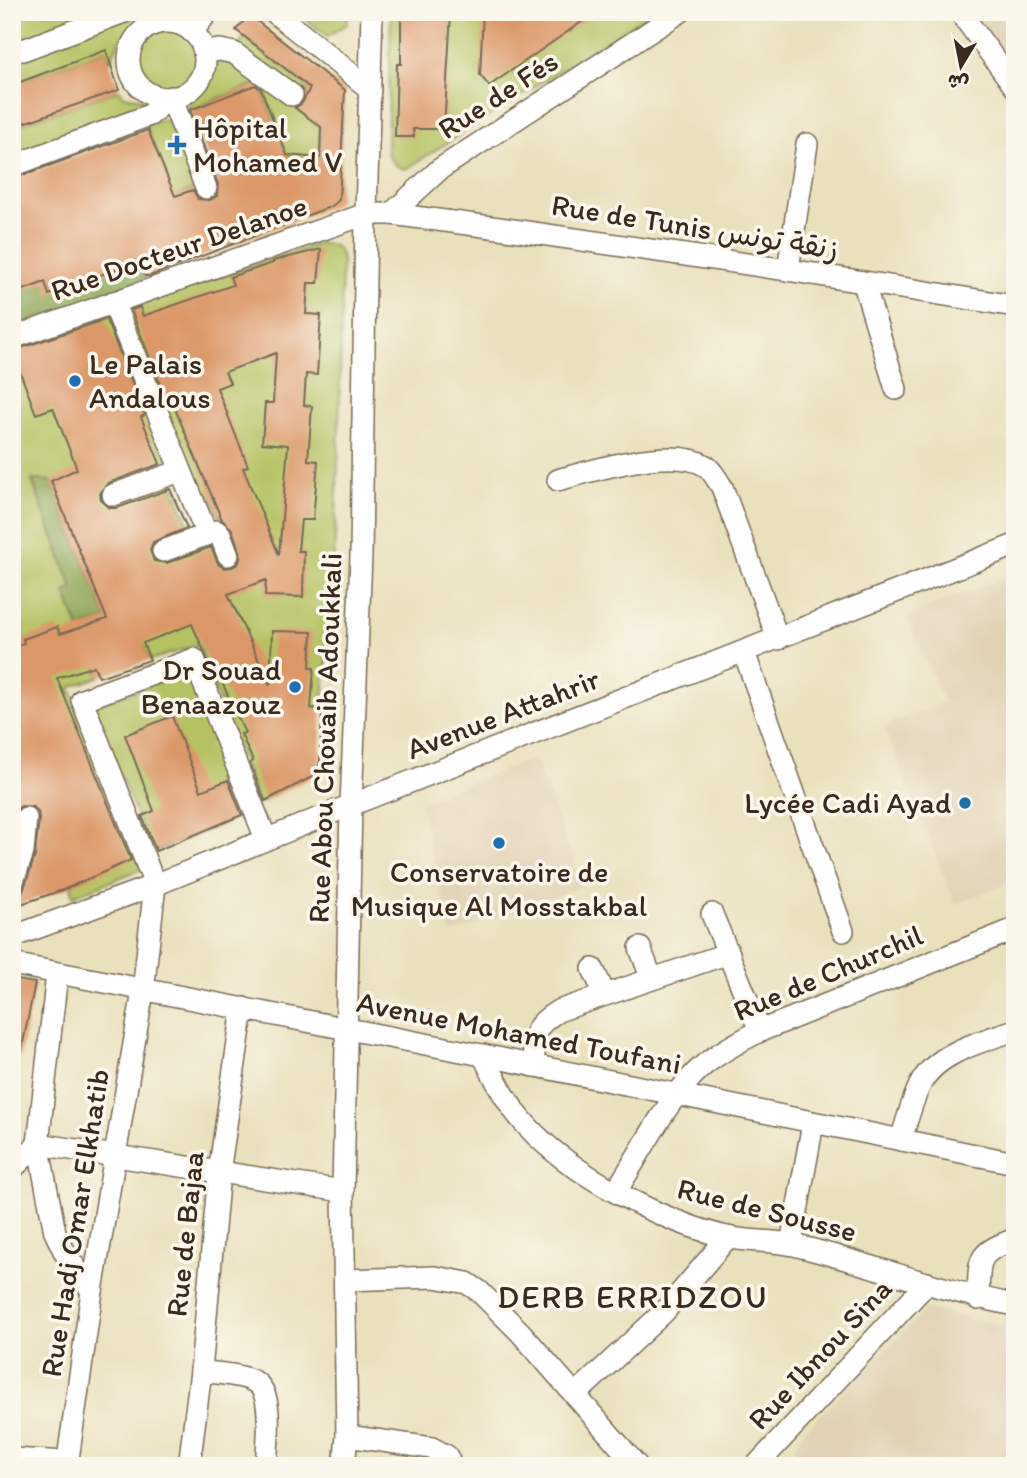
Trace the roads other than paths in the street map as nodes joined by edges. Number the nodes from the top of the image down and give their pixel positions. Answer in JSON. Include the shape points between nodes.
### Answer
{"nodes":[{"id":1,"x":124,"y":12,"type":"edge"},
{"id":2,"x":208,"y":12,"type":"edge"},
{"id":3,"x":274,"y":12,"type":"edge"},
{"id":4,"x":372,"y":12,"type":"edge"},
{"id":5,"x":680,"y":12,"type":"edge"},
{"id":6,"x":960,"y":12,"type":"edge"},
{"id":7,"x":154,"y":18,"type":"edge"},
{"id":8,"x":192,"y":33,"type":"junction"},
{"id":9,"x":12,"y":47,"type":"edge"},
{"id":10,"x":204,"y":52,"type":"junction"},
{"id":11,"x":1015,"y":87,"type":"edge"},
{"id":12,"x":370,"y":89,"type":"junction"},
{"id":13,"x":292,"y":95,"type":"dead end"},
{"id":14,"x":168,"y":97,"type":"junction"},
{"id":15,"x":807,"y":144,"type":"dead end"},
{"id":16,"x":12,"y":166,"type":"edge"},
{"id":17,"x":206,"y":188,"type":"dead end"},
{"id":18,"x":366,"y":214,"type":"junction"},
{"id":19,"x":391,"y":214,"type":"junction"},
{"id":20,"x":789,"y":270,"type":"junction"},
{"id":21,"x":864,"y":284,"type":"junction"},
{"id":22,"x":113,"y":302,"type":"junction"},
{"id":23,"x":1015,"y":306,"type":"edge"},
{"id":24,"x":12,"y":338,"type":"edge"},
{"id":25,"x":897,"y":389,"type":"dead end"},
{"id":26,"x":180,"y":471,"type":"junction"},
{"id":27,"x":558,"y":480,"type":"dead end"},
{"id":28,"x":113,"y":495,"type":"dead end"},
{"id":29,"x":207,"y":535,"type":"junction"},
{"id":30,"x":1015,"y":545,"type":"edge"},
{"id":31,"x":163,"y":551,"type":"dead end"},
{"id":32,"x":228,"y":555,"type":"dead end"},
{"id":33,"x":778,"y":639,"type":"junction"},
{"id":34,"x":744,"y":652,"type":"junction"},
{"id":35,"x":351,"y":805,"type":"junction"},
{"id":36,"x":26,"y":818,"type":"dead end"},
{"id":37,"x":265,"y":839,"type":"junction"},
{"id":38,"x":12,"y":884,"type":"edge"},
{"id":39,"x":155,"y":885,"type":"junction"},
{"id":40,"x":712,"y":914,"type":"dead end"},
{"id":41,"x":1015,"y":929,"type":"edge"},
{"id":42,"x":14,"y":930,"type":"edge"},
{"id":43,"x":843,"y":931,"type":"dead end"},
{"id":44,"x":640,"y":948,"type":"dead end"},
{"id":45,"x":729,"y":953,"type":"junction"},
{"id":46,"x":12,"y":964,"type":"edge"},
{"id":47,"x":593,"y":969,"type":"dead end"},
{"id":48,"x":57,"y":974,"type":"junction"},
{"id":49,"x":651,"y":978,"type":"junction"},
{"id":50,"x":143,"y":991,"type":"junction"},
{"id":51,"x":604,"y":993,"type":"junction"},
{"id":52,"x":243,"y":1009,"type":"junction"},
{"id":53,"x":346,"y":1030,"type":"junction"},
{"id":54,"x":1015,"y":1030,"type":"edge"},
{"id":55,"x":760,"y":1031,"type":"junction"},
{"id":56,"x":483,"y":1055,"type":"junction"},
{"id":57,"x":534,"y":1066,"type":"junction"},
{"id":58,"x":678,"y":1094,"type":"junction"},
{"id":59,"x":813,"y":1124,"type":"junction"},
{"id":60,"x":901,"y":1140,"type":"junction"},
{"id":61,"x":38,"y":1144,"type":"junction"},
{"id":62,"x":116,"y":1155,"type":"junction"},
{"id":63,"x":1015,"y":1163,"type":"edge"},
{"id":64,"x":12,"y":1169,"type":"edge"},
{"id":65,"x":219,"y":1173,"type":"junction"},
{"id":66,"x":343,"y":1191,"type":"junction"},
{"id":67,"x":616,"y":1191,"type":"junction"},
{"id":68,"x":728,"y":1237,"type":"junction"},
{"id":69,"x":1015,"y":1239,"type":"edge"},
{"id":70,"x":791,"y":1244,"type":"junction"},
{"id":71,"x":345,"y":1280,"type":"junction"},
{"id":72,"x":927,"y":1283,"type":"junction"},
{"id":73,"x":92,"y":1291,"type":"junction"},
{"id":74,"x":978,"y":1299,"type":"junction"},
{"id":75,"x":1015,"y":1306,"type":"edge"},
{"id":76,"x":201,"y":1371,"type":"junction"},
{"id":77,"x":575,"y":1395,"type":"junction"},
{"id":78,"x":347,"y":1436,"type":"junction"},
{"id":79,"x":12,"y":1459,"type":"edge"},
{"id":80,"x":67,"y":1464,"type":"edge"},
{"id":81,"x":758,"y":1465,"type":"edge"},
{"id":82,"x":189,"y":1466,"type":"edge"},
{"id":83,"x":267,"y":1466,"type":"edge"},
{"id":84,"x":344,"y":1466,"type":"edge"},
{"id":85,"x":451,"y":1466,"type":"edge"},
{"id":86,"x":637,"y":1466,"type":"edge"}],
"edges":[{"from":1,"to":9,"type":"street","via":[[23,50]]},
{"from":2,"to":8,"type":"street"},
{"from":3,"to":12,"type":"street"},
{"from":4,"to":12,"type":"street","name":"Rue Abou Chouaib Adoukkali"},
{"from":5,"to":19,"type":"street","name":"Rue de Fés","via":[[440,169]]},
{"from":6,"to":11,"type":"street"},
{"from":7,"to":8,"type":"street"},
{"from":7,"to":14,"type":"street","via":[[133,42],[130,66],[142,88]]},
{"from":8,"to":10,"type":"street"},
{"from":10,"to":13,"type":"street","via":[[234,52]]},
{"from":10,"to":14,"type":"street","via":[[197,83]]},
{"from":12,"to":18,"type":"street","name":"Rue Abou Chouaib Adoukkali"},
{"from":14,"to":16,"type":"street","via":[[150,115]]},
{"from":14,"to":17,"type":"street"},
{"from":15,"to":20,"type":"street"},
{"from":18,"to":19,"type":"street","name":"Rue de Tunis زنقة تونس"},
{"from":18,"to":22,"type":"street","name":"Rue Docteur Delanoe"},
{"from":18,"to":35,"type":"street","name":"Rue Abou Chouaib Adoukkali","via":[[361,556]]},
{"from":19,"to":20,"type":"street","name":"Rue de Tunis زنقة تونس"},
{"from":20,"to":21,"type":"street","name":"Rue de Tunis زنقة تونس"},
{"from":21,"to":23,"type":"street","name":"Rue de Tunis زنقة تونس"},
{"from":21,"to":25,"type":"street"},
{"from":22,"to":24,"type":"street","name":"Rue Docteur Delanoe"},
{"from":22,"to":26,"type":"street"},
{"from":26,"to":28,"type":"street"},
{"from":26,"to":29,"type":"street"},
{"from":27,"to":33,"type":"street","via":[[669,458],[705,466],[722,488]]},
{"from":29,"to":31,"type":"street"},
{"from":29,"to":32,"type":"street","via":[[220,534]]},
{"from":30,"to":33,"type":"street","name":"Avenue Attahrir"},
{"from":33,"to":34,"type":"street","name":"Avenue Attahrir"},
{"from":34,"to":35,"type":"street","name":"Avenue Attahrir"},
{"from":34,"to":43,"type":"street"},
{"from":35,"to":37,"type":"street","name":"Avenue Attahrir"},
{"from":35,"to":53,"type":"street","name":"Rue Abou Chouaib Adoukkali"},
{"from":36,"to":38,"type":"street","via":[[23,852]]},
{"from":37,"to":39,"type":"street","name":"Avenue Attahrir"},
{"from":37,"to":39,"type":"street","via":[[194,659],[82,700]]},
{"from":39,"to":42,"type":"street","name":"Avenue Attahrir"},
{"from":39,"to":50,"type":"street","name":"Rue Hadj Omar Elkhatib"},
{"from":40,"to":45,"type":"street"},
{"from":41,"to":55,"type":"street","name":"Rue de Churchil"},
{"from":44,"to":49,"type":"street"},
{"from":45,"to":49,"type":"street"},
{"from":45,"to":55,"type":"street"},
{"from":46,"to":48,"type":"street","name":"Avenue Mohamed Toufani"},
{"from":47,"to":51,"type":"street"},
{"from":48,"to":50,"type":"street","name":"Avenue Mohamed Toufani"},
{"from":48,"to":61,"type":"street"},
{"from":49,"to":51,"type":"street"},
{"from":50,"to":52,"type":"street","name":"Avenue Mohamed Toufani"},
{"from":50,"to":62,"type":"street","name":"Rue Hadj Omar Elkhatib"},
{"from":51,"to":57,"type":"street","via":[[541,1021],[534,1036]]},
{"from":52,"to":53,"type":"street","name":"Avenue Mohamed Toufani"},
{"from":52,"to":65,"type":"street","name":"Rue de Bajaa"},
{"from":53,"to":56,"type":"street","name":"Avenue Mohamed Toufani"},
{"from":53,"to":66,"type":"street","name":"Rue Abou Chouaib Adoukkali"},
{"from":54,"to":60,"type":"street","via":[[935,1065],[921,1083]]},
{"from":55,"to":58,"type":"street","name":"Rue de Churchil","via":[[724,1050]]},
{"from":56,"to":57,"type":"street","name":"Avenue Mohamed Toufani"},
{"from":56,"to":67,"type":"street","name":"Rue de Sousse","via":[[509,1104],[528,1128]]},
{"from":57,"to":58,"type":"street","name":"Avenue Mohamed Toufani"},
{"from":58,"to":59,"type":"street","name":"Avenue Mohamed Toufani"},
{"from":58,"to":67,"type":"street","name":"Rue de Churchil"},
{"from":59,"to":60,"type":"street","name":"Avenue Mohamed Toufani"},
{"from":59,"to":70,"type":"street"},
{"from":60,"to":63,"type":"street","name":"Avenue Mohamed Toufani"},
{"from":61,"to":62,"type":"street"},
{"from":61,"to":64,"type":"street"},
{"from":61,"to":73,"type":"street","via":[[55,1232]]},
{"from":62,"to":65,"type":"street"},
{"from":62,"to":73,"type":"street","name":"Rue Hadj Omar Elkhatib"},
{"from":65,"to":66,"type":"street"},
{"from":65,"to":76,"type":"street","name":"Rue de Bajaa"},
{"from":66,"to":71,"type":"street","name":"Rue Abou Chouaib Adoukkali"},
{"from":67,"to":68,"type":"street","name":"Rue de Sousse","via":[[659,1214]]},
{"from":68,"to":70,"type":"street","name":"Rue de Sousse"},
{"from":68,"to":77,"type":"street","via":[[664,1312]]},
{"from":69,"to":74,"type":"street","via":[[990,1248],[983,1256]]},
{"from":70,"to":72,"type":"street","name":"Rue de Sousse"},
{"from":71,"to":77,"type":"street","via":[[435,1277],[467,1283]]},
{"from":71,"to":78,"type":"street","name":"Rue Abou Chouaib Adoukkali"},
{"from":72,"to":74,"type":"street","name":"Rue de Sousse"},
{"from":72,"to":81,"type":"street","name":"Rue Ibnou Sina"},
{"from":73,"to":80,"type":"street","name":"Rue Hadj Omar Elkhatib"},
{"from":74,"to":75,"type":"street","name":"Rue de Sousse"},
{"from":76,"to":82,"type":"street","name":"Rue de Bajaa"},
{"from":76,"to":83,"type":"street","via":[[249,1379],[266,1394]]},
{"from":77,"to":86,"type":"street"},
{"from":78,"to":84,"type":"street","name":"Rue Abou Chouaib Adoukkali"},
{"from":78,"to":85,"type":"street","via":[[432,1448],[447,1456]]},
{"from":79,"to":80,"type":"street"}]}
